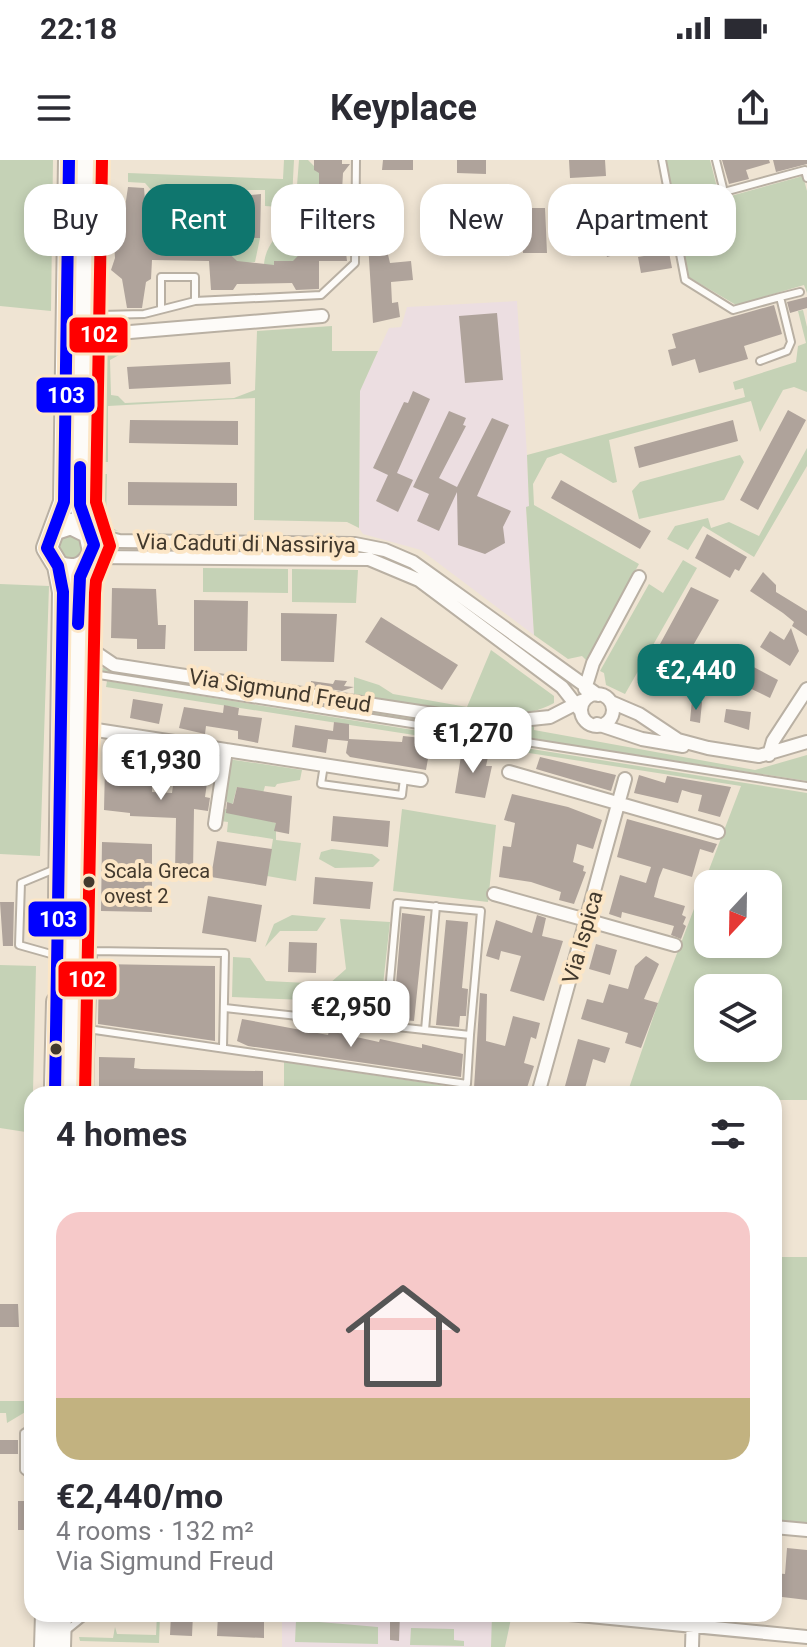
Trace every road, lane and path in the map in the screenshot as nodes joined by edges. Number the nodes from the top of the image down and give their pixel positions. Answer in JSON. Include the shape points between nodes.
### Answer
{"nodes":[{"id":1,"x":69,"y":160,"type":"edge"},
{"id":2,"x":356,"y":160,"type":"edge"},
{"id":3,"x":662,"y":160,"type":"edge"},
{"id":4,"x":716,"y":160,"type":"edge"},
{"id":5,"x":86,"y":169,"type":"edge"},
{"id":6,"x":807,"y":178,"type":"edge"},
{"id":7,"x":800,"y":292,"type":"dead end"},
{"id":8,"x":780,"y":297,"type":"junction"},
{"id":9,"x":195,"y":301,"type":"junction"},
{"id":10,"x":161,"y":307,"type":"junction"},
{"id":11,"x":91,"y":315,"type":"junction"},
{"id":12,"x":322,"y":316,"type":"dead end"},
{"id":13,"x":82,"y":336,"type":"junction"},
{"id":14,"x":760,"y":361,"type":"dead end"},
{"id":15,"x":56,"y":529,"type":"junction"},
{"id":16,"x":88,"y":531,"type":"junction"},
{"id":17,"x":58,"y":566,"type":"junction"},
{"id":18,"x":91,"y":568,"type":"junction"},
{"id":19,"x":639,"y":577,"type":"dead end"},
{"id":20,"x":77,"y":640,"type":"junction"},
{"id":21,"x":97,"y":655,"type":"junction"},
{"id":22,"x":77,"y":671,"type":"junction"},
{"id":23,"x":566,"y":672,"type":"junction"},
{"id":24,"x":807,"y":689,"type":"edge"},
{"id":25,"x":587,"y":691,"type":"junction"},
{"id":26,"x":611,"y":702,"type":"junction"},
{"id":27,"x":597,"y":724,"type":"junction"},
{"id":28,"x":77,"y":727,"type":"junction"},
{"id":29,"x":807,"y":742,"type":"edge"},
{"id":30,"x":708,"y":748,"type":"junction"},
{"id":31,"x":226,"y":750,"type":"junction"},
{"id":32,"x":769,"y":755,"type":"junction"},
{"id":33,"x":324,"y":765,"type":"junction"},
{"id":34,"x":509,"y":772,"type":"dead end"},
{"id":35,"x":404,"y":778,"type":"junction"},
{"id":36,"x":625,"y":779,"type":"dead end"},
{"id":37,"x":421,"y":780,"type":"dead end"},
{"id":38,"x":807,"y":786,"type":"edge"},
{"id":39,"x":619,"y":803,"type":"junction"},
{"id":40,"x":215,"y":824,"type":"dead end"},
{"id":41,"x":718,"y":832,"type":"dead end"},
{"id":42,"x":59,"y":869,"type":"junction"},
{"id":43,"x":494,"y":894,"type":"dead end"},
{"id":44,"x":436,"y":906,"type":"junction"},
{"id":45,"x":586,"y":920,"type":"junction"},
{"id":46,"x":675,"y":945,"type":"dead end"},
{"id":47,"x":65,"y":950,"type":"junction"},
{"id":48,"x":93,"y":951,"type":"junction"},
{"id":49,"x":225,"y":1008,"type":"junction"},
{"id":50,"x":386,"y":1025,"type":"junction"},
{"id":51,"x":425,"y":1030,"type":"junction"},
{"id":52,"x":470,"y":1035,"type":"junction"},
{"id":53,"x":80,"y":1037,"type":"junction"},
{"id":54,"x":223,"y":1047,"type":"junction"},
{"id":55,"x":56,"y":1086,"type":"edge"},
{"id":56,"x":71,"y":1086,"type":"edge"},
{"id":57,"x":88,"y":1086,"type":"edge"},
{"id":58,"x":540,"y":1086,"type":"edge"},
{"id":59,"x":24,"y":1433,"type":"edge"},
{"id":60,"x":24,"y":1470,"type":"edge"},
{"id":61,"x":782,"y":1528,"type":"edge"},
{"id":62,"x":807,"y":1530,"type":"edge"},
{"id":63,"x":48,"y":1622,"type":"edge"},
{"id":64,"x":59,"y":1622,"type":"edge"},
{"id":65,"x":78,"y":1622,"type":"edge"},
{"id":66,"x":692,"y":1622,"type":"edge"},
{"id":67,"x":711,"y":1622,"type":"edge"},
{"id":68,"x":807,"y":1637,"type":"edge"},
{"id":69,"x":55,"y":1643,"type":"edge"},
{"id":70,"x":692,"y":1647,"type":"edge"}],
"edges":[{"from":1,"to":15,"type":"main road","via":[[64,502]]},
{"from":2,"to":9,"type":"lane","via":[[355,263],[321,295]]},
{"from":3,"to":8,"type":"lane","via":[[685,280],[733,310]]},
{"from":4,"to":6,"type":"lane","via":[[724,192],[805,170]]},
{"from":5,"to":11,"type":"main road"},
{"from":7,"to":8,"type":"lane"},
{"from":8,"to":14,"type":"lane","via":[[791,342],[787,351]]},
{"from":9,"to":10,"type":"lane"},
{"from":9,"to":10,"type":"lane","via":[[195,277],[161,277]]},
{"from":10,"to":11,"type":"lane","via":[[144,314]]},
{"from":11,"to":13,"type":"main road"},
{"from":12,"to":13,"type":"street"},
{"from":13,"to":16,"type":"main road","via":[[80,505]]},
{"from":15,"to":16,"type":"main road","via":[[71,524]]},
{"from":15,"to":17,"type":"main road","via":[[47,548]]},
{"from":16,"to":18,"type":"main road","via":[[94,545]]},
{"from":16,"to":23,"type":"street","name":"Via Caduti di Nassiriya","via":[[119,541],[355,544],[385,550],[413,562]]},
{"from":17,"to":18,"type":"main road"},
{"from":17,"to":42,"type":"main road","via":[[63,592]]},
{"from":18,"to":20,"type":"main road","via":[[80,577]]},
{"from":18,"to":21,"type":"lane"},
{"from":18,"to":25,"type":"street","name":"Via Caduti di Nassiriya","via":[[369,559],[419,580],[562,687]]},
{"from":19,"to":25,"type":"street"},
{"from":20,"to":21,"type":"street","name":"Via Sigmund Freud"},
{"from":20,"to":22,"type":"main road"},
{"from":21,"to":22,"type":"street"},
{"from":21,"to":25,"type":"street","name":"Via Sigmund Freud","via":[[114,665],[492,723],[550,717]]},
{"from":22,"to":28,"type":"main road"},
{"from":22,"to":38,"type":"lane"},
{"from":23,"to":25,"type":"street","name":"Via Caduti di Nassiriya"},
{"from":23,"to":25,"type":"street","via":[[577,673]]},
{"from":24,"to":32,"type":"street"},
{"from":25,"to":26,"type":"street"},
{"from":25,"to":27,"type":"street"},
{"from":26,"to":27,"type":"street","via":[[614,718]]},
{"from":26,"to":30,"type":"street","via":[[678,740]]},
{"from":27,"to":30,"type":"street","via":[[642,739]]},
{"from":28,"to":31,"type":"street"},
{"from":28,"to":47,"type":"main road"},
{"from":29,"to":32,"type":"street"},
{"from":30,"to":32,"type":"street"},
{"from":31,"to":33,"type":"street"},
{"from":31,"to":40,"type":"street"},
{"from":33,"to":35,"type":"street"},
{"from":33,"to":35,"type":"lane","via":[[321,784],[402,795]]},
{"from":34,"to":39,"type":"street"},
{"from":35,"to":37,"type":"street"},
{"from":36,"to":39,"type":"street","name":"Via Ispica"},
{"from":39,"to":41,"type":"street"},
{"from":39,"to":45,"type":"street","name":"Via Ispica"},
{"from":42,"to":47,"type":"main road"},
{"from":42,"to":47,"type":"lane","via":[[21,883],[19,945]]},
{"from":43,"to":45,"type":"street"},
{"from":44,"to":50,"type":"lane","via":[[397,903]]},
{"from":44,"to":51,"type":"lane"},
{"from":44,"to":52,"type":"lane","via":[[481,911]]},
{"from":45,"to":46,"type":"street"},
{"from":45,"to":58,"type":"street","name":"Via Ispica"},
{"from":47,"to":48,"type":"lane"},
{"from":47,"to":53,"type":"main road"},
{"from":47,"to":55,"type":"main road"},
{"from":48,"to":49,"type":"lane","via":[[225,953]]},
{"from":48,"to":53,"type":"lane"},
{"from":49,"to":50,"type":"lane"},
{"from":49,"to":54,"type":"lane"},
{"from":50,"to":51,"type":"lane"},
{"from":51,"to":52,"type":"lane"},
{"from":52,"to":54,"type":"lane","via":[[467,1084]]},
{"from":53,"to":54,"type":"lane"},
{"from":53,"to":56,"type":"main road"},
{"from":53,"to":57,"type":"lane"},
{"from":59,"to":60,"type":"lane"},
{"from":61,"to":62,"type":"street"},
{"from":63,"to":69,"type":"main road"},
{"from":64,"to":69,"type":"main road"},
{"from":65,"to":69,"type":"lane"},
{"from":66,"to":70,"type":"street"},
{"from":67,"to":68,"type":"street"}]}
